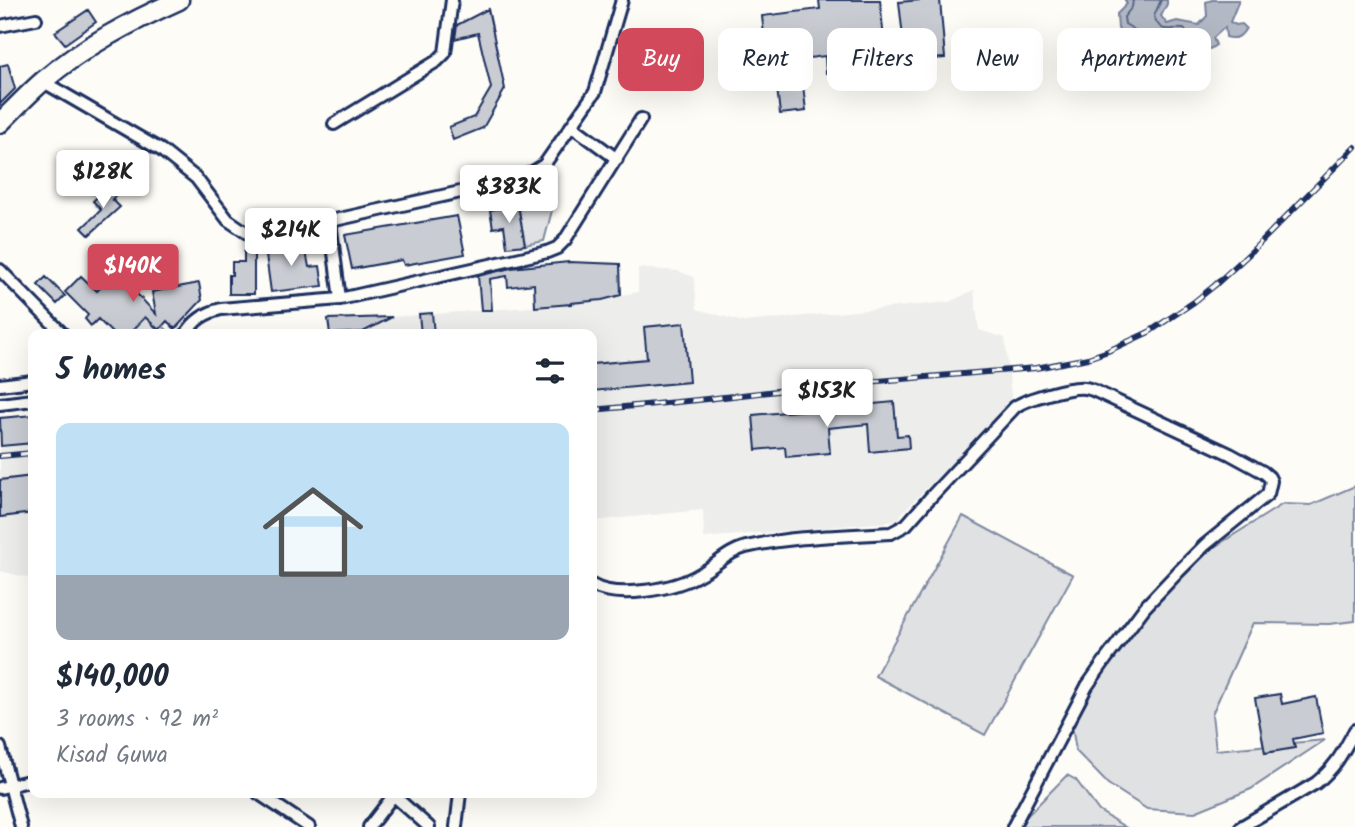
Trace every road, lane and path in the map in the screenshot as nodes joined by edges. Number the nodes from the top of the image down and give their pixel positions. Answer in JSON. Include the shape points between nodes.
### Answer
{"nodes":[{"id":1,"x":179,"y":0,"type":"edge"},
{"id":2,"x":452,"y":0,"type":"edge"},
{"id":3,"x":622,"y":0,"type":"edge"},
{"id":4,"x":36,"y":19,"type":"dead end"},
{"id":5,"x":0,"y":26,"type":"edge"},
{"id":6,"x":42,"y":81,"type":"junction"},
{"id":7,"x":641,"y":119,"type":"dead end"},
{"id":8,"x":0,"y":123,"type":"edge"},
{"id":9,"x":334,"y":124,"type":"dead end"},
{"id":10,"x":572,"y":126,"type":"junction"},
{"id":11,"x":617,"y":159,"type":"junction"},
{"id":12,"x":330,"y":222,"type":"junction"},
{"id":13,"x":0,"y":270,"type":"edge"},
{"id":14,"x":340,"y":299,"type":"junction"},
{"id":15,"x":58,"y":329,"type":"edge"},
{"id":16,"x":189,"y":329,"type":"edge"},
{"id":17,"x":28,"y":382,"type":"edge"},
{"id":18,"x":0,"y":385,"type":"edge"},
{"id":19,"x":28,"y":401,"type":"edge"},
{"id":20,"x":0,"y":404,"type":"edge"},
{"id":21,"x":597,"y":588,"type":"edge"},
{"id":22,"x":1355,"y":730,"type":"edge"},
{"id":23,"x":0,"y":747,"type":"edge"},
{"id":24,"x":28,"y":781,"type":"edge"},
{"id":25,"x":6,"y":787,"type":"edge"},
{"id":26,"x":266,"y":798,"type":"edge"},
{"id":27,"x":389,"y":798,"type":"edge"},
{"id":28,"x":396,"y":798,"type":"edge"},
{"id":29,"x":459,"y":798,"type":"edge"},
{"id":30,"x":21,"y":827,"type":"edge"},
{"id":31,"x":309,"y":827,"type":"edge"},
{"id":32,"x":369,"y":827,"type":"edge"},
{"id":33,"x":429,"y":827,"type":"edge"},
{"id":34,"x":456,"y":827,"type":"edge"},
{"id":35,"x":1013,"y":827,"type":"edge"},
{"id":36,"x":1241,"y":827,"type":"edge"}],
"edges":[{"from":1,"to":6,"type":"highway","via":[[118,29]]},
{"from":2,"to":9,"type":"street","via":[[445,53]]},
{"from":3,"to":10,"type":"street","via":[[594,92]]},
{"from":4,"to":5,"type":"street"},
{"from":6,"to":8,"type":"highway"},
{"from":6,"to":12,"type":"street","via":[[161,150],[196,178],[228,220],[250,235]]},
{"from":7,"to":11,"type":"street"},
{"from":10,"to":11,"type":"street"},
{"from":10,"to":12,"type":"street","via":[[544,164],[514,180]]},
{"from":11,"to":14,"type":"street","via":[[557,248]]},
{"from":12,"to":14,"type":"street"},
{"from":13,"to":15,"type":"street"},
{"from":14,"to":16,"type":"street","via":[[221,309],[199,318]]},
{"from":17,"to":18,"type":"street"},
{"from":19,"to":20,"type":"street"},
{"from":21,"to":35,"type":"street","via":[[647,592],[698,576],[744,547],[891,533],[906,526],[1015,407],[1077,388],[1095,391],[1263,472],[1271,481],[1268,494],[1205,545],[1145,607],[1087,685]]},
{"from":22,"to":36,"type":"street","via":[[1327,774]]},
{"from":23,"to":25,"type":"street"},
{"from":24,"to":25,"type":"street"},
{"from":25,"to":30,"type":"street"},
{"from":26,"to":31,"type":"street"},
{"from":27,"to":32,"type":"street"},
{"from":28,"to":33,"type":"street"},
{"from":29,"to":34,"type":"street"}]}
